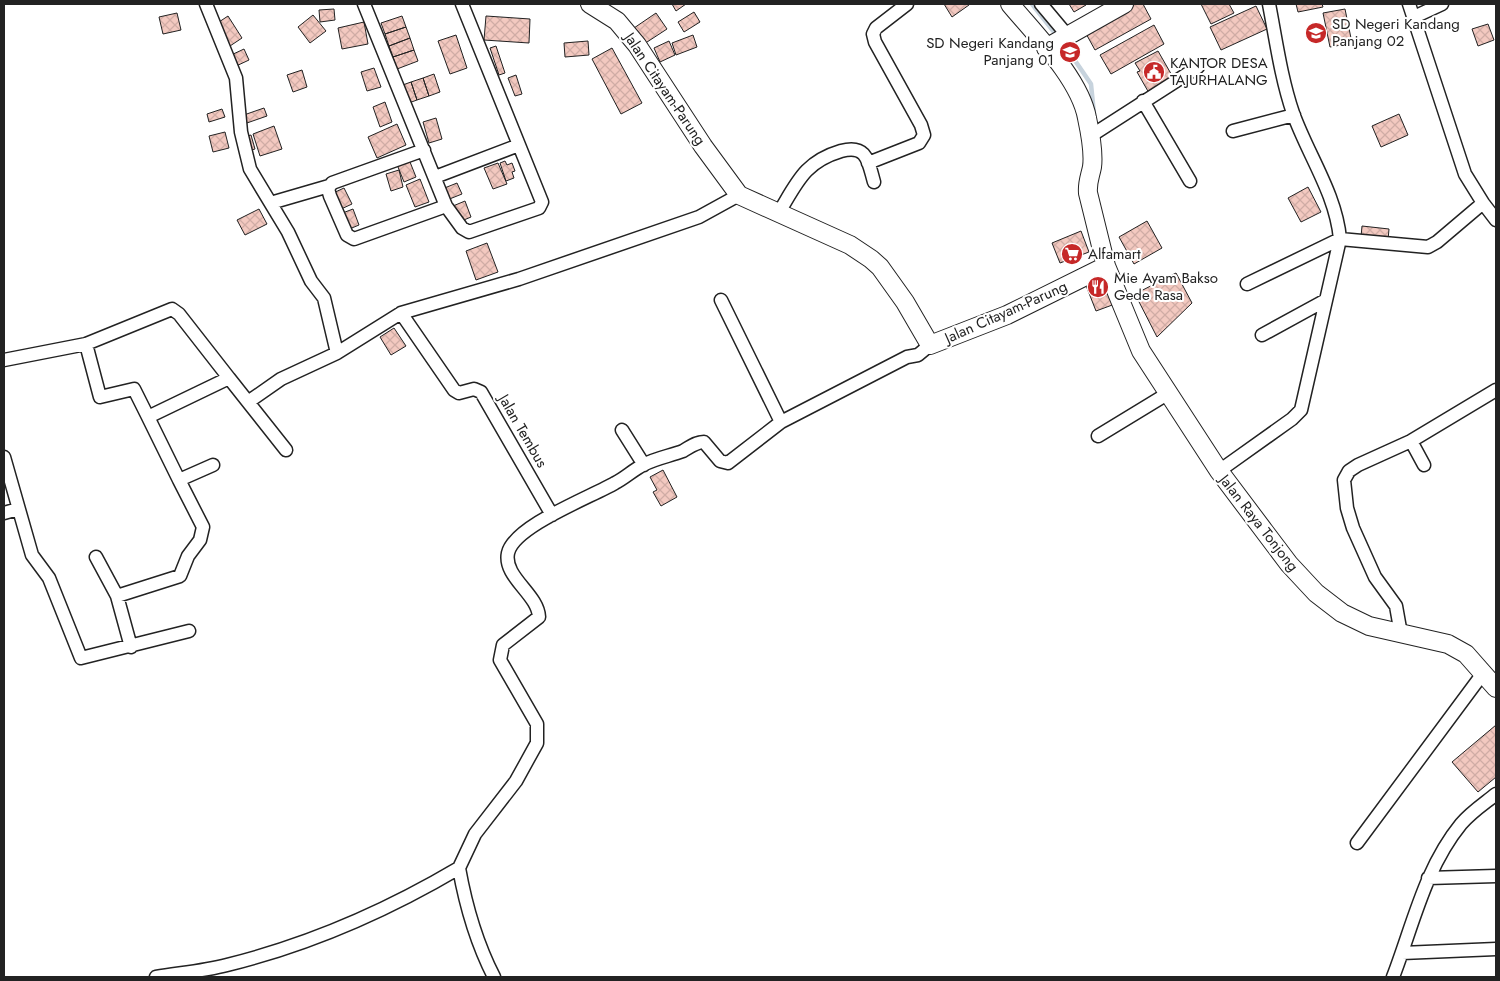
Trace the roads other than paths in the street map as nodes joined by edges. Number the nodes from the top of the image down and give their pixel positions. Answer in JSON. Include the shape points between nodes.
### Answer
{"nodes":[{"id":1,"x":206,"y":4,"type":"edge"},
{"id":2,"x":364,"y":4,"type":"edge"},
{"id":3,"x":462,"y":4,"type":"edge"},
{"id":4,"x":590,"y":4,"type":"edge"},
{"id":5,"x":908,"y":4,"type":"edge"},
{"id":6,"x":1010,"y":4,"type":"edge"},
{"id":7,"x":1041,"y":4,"type":"edge"},
{"id":8,"x":1124,"y":4,"type":"edge"},
{"id":9,"x":1269,"y":4,"type":"edge"},
{"id":10,"x":1409,"y":4,"type":"edge"},
{"id":11,"x":1442,"y":4,"type":"edge"},
{"id":12,"x":1414,"y":17,"type":"junction"},
{"id":13,"x":1058,"y":41,"type":"junction"},
{"id":14,"x":1198,"y":67,"type":"dead end"},
{"id":15,"x":1143,"y":101,"type":"junction"},
{"id":16,"x":1294,"y":115,"type":"junction"},
{"id":17,"x":1233,"y":132,"type":"dead end"},
{"id":18,"x":1089,"y":137,"type":"junction"},
{"id":19,"x":519,"y":145,"type":"junction"},
{"id":20,"x":424,"y":150,"type":"junction"},
{"id":21,"x":868,"y":163,"type":"junction"},
{"id":22,"x":435,"y":177,"type":"junction"},
{"id":23,"x":1190,"y":181,"type":"dead end"},
{"id":24,"x":874,"y":182,"type":"dead end"},
{"id":25,"x":329,"y":186,"type":"junction"},
{"id":26,"x":739,"y":195,"type":"junction"},
{"id":27,"x":274,"y":202,"type":"dead end"},
{"id":28,"x":1482,"y":203,"type":"junction"},
{"id":29,"x":446,"y":206,"type":"junction"},
{"id":30,"x":778,"y":214,"type":"junction"},
{"id":31,"x":1496,"y":220,"type":"edge"},
{"id":32,"x":1340,"y":239,"type":"junction"},
{"id":33,"x":1106,"y":266,"type":"junction"},
{"id":34,"x":1247,"y":284,"type":"dead end"},
{"id":35,"x":721,"y":300,"type":"dead end"},
{"id":36,"x":1326,"y":300,"type":"junction"},
{"id":37,"x":401,"y":313,"type":"junction"},
{"id":38,"x":1262,"y":335,"type":"dead end"},
{"id":39,"x":86,"y":344,"type":"junction"},
{"id":40,"x":930,"y":345,"type":"junction"},
{"id":41,"x":337,"y":352,"type":"junction"},
{"id":42,"x":4,"y":360,"type":"edge"},
{"id":43,"x":229,"y":378,"type":"junction"},
{"id":44,"x":1496,"y":390,"type":"edge"},
{"id":45,"x":1167,"y":394,"type":"junction"},
{"id":46,"x":248,"y":402,"type":"junction"},
{"id":47,"x":148,"y":417,"type":"junction"},
{"id":48,"x":781,"y":422,"type":"junction"},
{"id":49,"x":622,"y":430,"type":"dead end"},
{"id":50,"x":1098,"y":436,"type":"dead end"},
{"id":51,"x":1411,"y":441,"type":"junction"},
{"id":52,"x":286,"y":450,"type":"dead end"},
{"id":53,"x":4,"y":457,"type":"edge"},
{"id":54,"x":644,"y":464,"type":"junction"},
{"id":55,"x":213,"y":465,"type":"dead end"},
{"id":56,"x":1424,"y":465,"type":"dead end"},
{"id":57,"x":6,"y":471,"type":"edge"},
{"id":58,"x":1220,"y":471,"type":"junction"},
{"id":59,"x":179,"y":480,"type":"junction"},
{"id":60,"x":18,"y":509,"type":"junction"},
{"id":61,"x":4,"y":513,"type":"edge"},
{"id":62,"x":552,"y":515,"type":"junction"},
{"id":63,"x":96,"y":557,"type":"dead end"},
{"id":64,"x":117,"y":596,"type":"junction"},
{"id":65,"x":189,"y":631,"type":"dead end"},
{"id":66,"x":1401,"y":634,"type":"junction"},
{"id":67,"x":131,"y":647,"type":"junction"},
{"id":68,"x":1484,"y":672,"type":"junction"},
{"id":69,"x":1496,"y":688,"type":"edge"},
{"id":70,"x":1496,"y":794,"type":"edge"},
{"id":71,"x":1357,"y":843,"type":"dead end"},
{"id":72,"x":459,"y":868,"type":"junction"},
{"id":73,"x":1496,"y":876,"type":"edge"},
{"id":74,"x":1428,"y":878,"type":"junction"},
{"id":75,"x":1496,"y":949,"type":"edge"},
{"id":76,"x":1402,"y":953,"type":"junction"},
{"id":77,"x":156,"y":977,"type":"edge"},
{"id":78,"x":494,"y":977,"type":"edge"},
{"id":79,"x":1393,"y":977,"type":"edge"}],
"edges":[{"from":1,"to":41,"type":"street","via":[[236,78],[250,169],[288,232],[311,281],[324,298]]},
{"from":2,"to":20,"type":"street"},
{"from":3,"to":19,"type":"street"},
{"from":4,"to":26,"type":"main road","name":"Jalan Citayam-Parung","via":[[607,13],[637,45]]},
{"from":5,"to":21,"type":"street","via":[[876,28],[874,37],[924,135],[919,143]]},
{"from":6,"to":13,"type":"main road"},
{"from":7,"to":13,"type":"street"},
{"from":8,"to":13,"type":"main road"},
{"from":9,"to":16,"type":"street","via":[[1281,72]]},
{"from":10,"to":12,"type":"street"},
{"from":11,"to":12,"type":"street"},
{"from":12,"to":28,"type":"street","via":[[1465,174]]},
{"from":13,"to":18,"type":"main road","via":[[1087,116]]},
{"from":14,"to":15,"type":"street"},
{"from":15,"to":18,"type":"street"},
{"from":15,"to":23,"type":"street"},
{"from":16,"to":17,"type":"street"},
{"from":16,"to":32,"type":"street","via":[[1337,216]]},
{"from":18,"to":33,"type":"main road","via":[[1092,160],[1087,185]]},
{"from":19,"to":22,"type":"street"},
{"from":19,"to":29,"type":"street","via":[[540,195],[542,202],[539,208],[469,232],[462,228]]},
{"from":20,"to":22,"type":"street"},
{"from":20,"to":25,"type":"street"},
{"from":21,"to":24,"type":"street"},
{"from":21,"to":30,"type":"street","via":[[865,155],[853,148],[816,161],[801,175]]},
{"from":22,"to":29,"type":"street"},
{"from":25,"to":27,"type":"street"},
{"from":25,"to":29,"type":"street","via":[[328,193],[347,235],[354,239]]},
{"from":26,"to":30,"type":"main road","name":"Jalan Citayam-Parung"},
{"from":26,"to":37,"type":"street","via":[[705,215],[520,279]]},
{"from":28,"to":31,"type":"street"},
{"from":28,"to":32,"type":"street","via":[[1428,247]]},
{"from":30,"to":40,"type":"main road","name":"Jalan Citayam-Parung","via":[[850,245],[880,266]]},
{"from":32,"to":34,"type":"street"},
{"from":32,"to":36,"type":"street"},
{"from":33,"to":40,"type":"main road","name":"Jalan Citayam-Parung","via":[[1007,315]]},
{"from":33,"to":45,"type":"main road","name":"Jalan Raya Tonjong","via":[[1141,351]]},
{"from":35,"to":48,"type":"street"},
{"from":36,"to":38,"type":"street"},
{"from":36,"to":58,"type":"street","via":[[1301,410]]},
{"from":37,"to":41,"type":"street"},
{"from":37,"to":62,"type":"street","name":"Jalan Tembus","via":[[454,390],[481,392]]},
{"from":39,"to":42,"type":"street"},
{"from":39,"to":43,"type":"street","via":[[172,309]]},
{"from":39,"to":47,"type":"street","via":[[100,397],[132,388],[136,390]]},
{"from":40,"to":48,"type":"street","via":[[918,355],[907,357]]},
{"from":41,"to":46,"type":"street","via":[[281,379]]},
{"from":43,"to":46,"type":"street"},
{"from":43,"to":47,"type":"street"},
{"from":44,"to":51,"type":"street"},
{"from":45,"to":50,"type":"street"},
{"from":45,"to":58,"type":"main road","name":"Jalan Raya Tonjong"},
{"from":46,"to":52,"type":"street"},
{"from":47,"to":59,"type":"street"},
{"from":48,"to":54,"type":"street","via":[[728,463],[720,461],[701,442]]},
{"from":49,"to":54,"type":"street"},
{"from":51,"to":56,"type":"street"},
{"from":51,"to":66,"type":"street","via":[[1358,465],[1344,480],[1347,508],[1356,536],[1375,577],[1396,606]]},
{"from":53,"to":57,"type":"street"},
{"from":54,"to":62,"type":"street","via":[[614,484]]},
{"from":55,"to":59,"type":"street"},
{"from":57,"to":60,"type":"street"},
{"from":58,"to":66,"type":"main road","name":"Jalan Raya Tonjong","via":[[1257,523],[1316,593],[1354,620]]},
{"from":59,"to":64,"type":"street","via":[[203,527],[200,540],[186,560],[180,576]]},
{"from":60,"to":61,"type":"street"},
{"from":60,"to":67,"type":"street","via":[[32,555],[49,578],[81,658]]},
{"from":62,"to":72,"type":"street","via":[[518,538],[510,548],[511,569],[536,605],[539,617],[503,645],[500,656],[502,666],[537,724],[537,743],[516,782],[475,834]]},
{"from":63,"to":64,"type":"street"},
{"from":64,"to":67,"type":"street"},
{"from":65,"to":67,"type":"street"},
{"from":66,"to":68,"type":"main road","name":"Jalan Raya Tonjong","via":[[1448,644],[1466,654]]},
{"from":68,"to":69,"type":"main road","name":"Jalan Raya Tonjong"},
{"from":68,"to":71,"type":"street"},
{"from":70,"to":74,"type":"street","via":[[1463,822]]},
{"from":72,"to":77,"type":"street","via":[[399,900],[300,943],[225,966]]},
{"from":72,"to":78,"type":"street","via":[[476,940]]},
{"from":73,"to":74,"type":"street"},
{"from":74,"to":76,"type":"street"},
{"from":75,"to":76,"type":"street"},
{"from":76,"to":79,"type":"street"}]}
